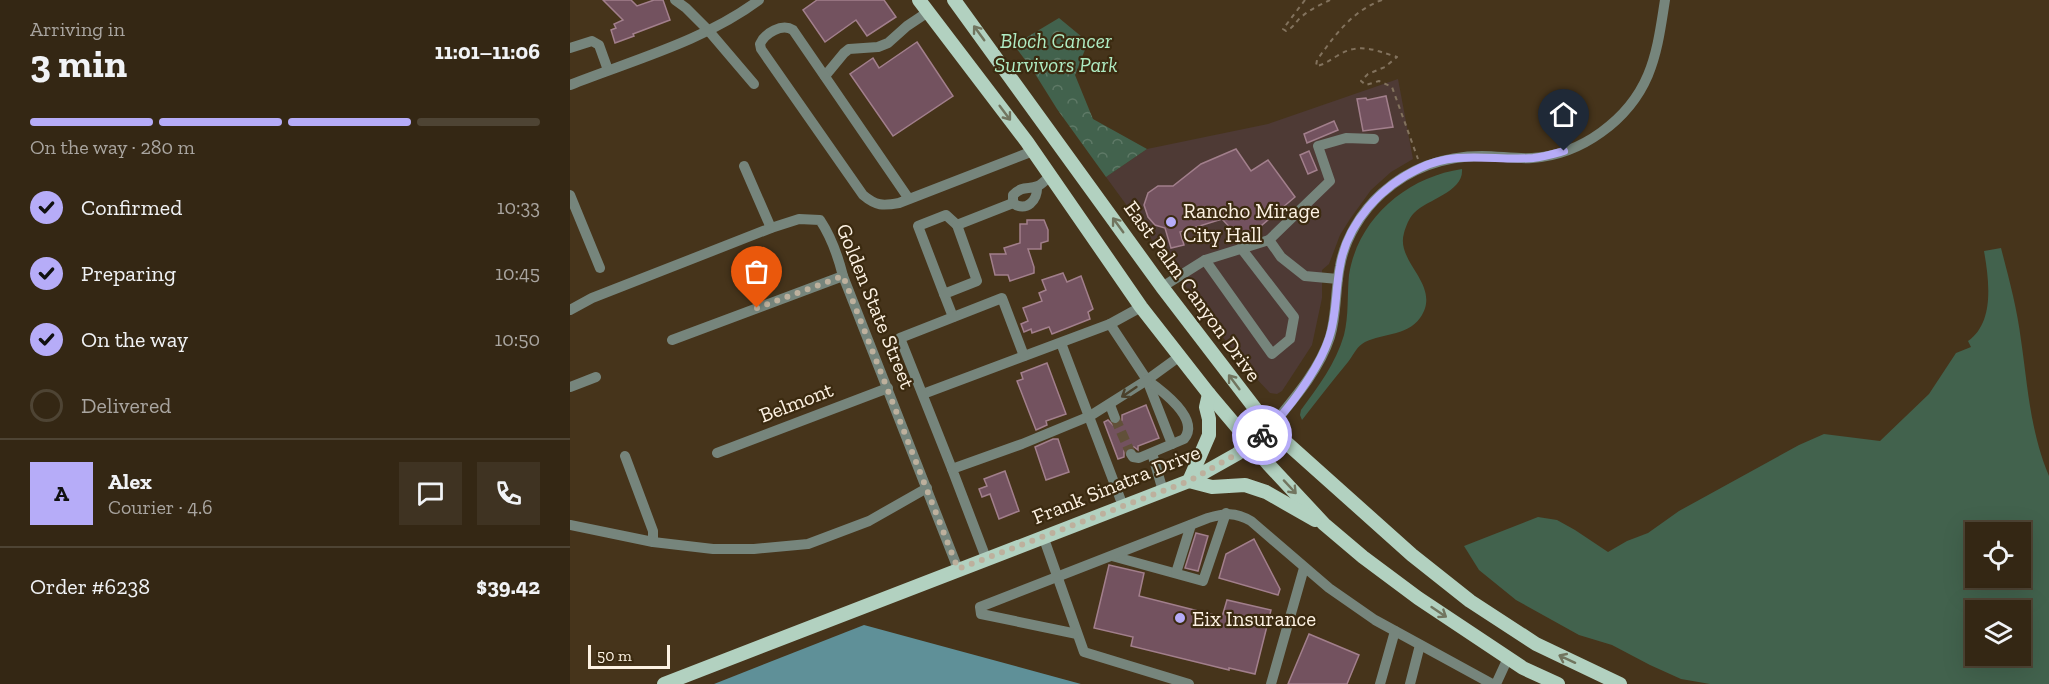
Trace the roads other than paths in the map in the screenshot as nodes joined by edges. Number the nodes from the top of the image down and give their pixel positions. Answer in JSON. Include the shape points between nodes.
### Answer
{"nodes":[{"id":1,"x":675,"y":0,"type":"edge"},
{"id":2,"x":759,"y":0,"type":"edge"},
{"id":3,"x":919,"y":0,"type":"edge"},
{"id":4,"x":954,"y":0,"type":"edge"},
{"id":5,"x":1665,"y":0,"type":"edge"},
{"id":6,"x":928,"y":12,"type":"junction"},
{"id":7,"x":708,"y":30,"type":"junction"},
{"id":8,"x":570,"y":48,"type":"edge"},
{"id":9,"x":608,"y":70,"type":"junction"},
{"id":10,"x":825,"y":76,"type":"junction"},
{"id":11,"x":754,"y":84,"type":"dead end"},
{"id":12,"x":570,"y":85,"type":"edge"},
{"id":13,"x":1374,"y":139,"type":"dead end"},
{"id":14,"x":1033,"y":151,"type":"junction"},
{"id":15,"x":744,"y":166,"type":"dead end"},
{"id":16,"x":1050,"y":176,"type":"junction"},
{"id":17,"x":570,"y":195,"type":"edge"},
{"id":18,"x":909,"y":199,"type":"junction"},
{"id":19,"x":957,"y":225,"type":"junction"},
{"id":20,"x":771,"y":228,"type":"junction"},
{"id":21,"x":1269,"y":240,"type":"junction"},
{"id":22,"x":1241,"y":248,"type":"junction"},
{"id":23,"x":1204,"y":260,"type":"junction"},
{"id":24,"x":600,"y":268,"type":"dead end"},
{"id":25,"x":843,"y":276,"type":"junction"},
{"id":26,"x":1338,"y":279,"type":"junction"},
{"id":27,"x":1162,"y":287,"type":"junction"},
{"id":28,"x":944,"y":294,"type":"junction"},
{"id":29,"x":1141,"y":307,"type":"junction"},
{"id":30,"x":570,"y":310,"type":"edge"},
{"id":31,"x":953,"y":317,"type":"junction"},
{"id":32,"x":1110,"y":324,"type":"junction"},
{"id":33,"x":672,"y":340,"type":"dead end"},
{"id":34,"x":1061,"y":343,"type":"junction"},
{"id":35,"x":1024,"y":356,"type":"junction"},
{"id":36,"x":1180,"y":356,"type":"junction"},
{"id":37,"x":596,"y":377,"type":"dead end"},
{"id":38,"x":1147,"y":380,"type":"junction"},
{"id":39,"x":570,"y":387,"type":"edge"},
{"id":40,"x":888,"y":388,"type":"junction"},
{"id":41,"x":922,"y":394,"type":"junction"},
{"id":42,"x":1209,"y":394,"type":"junction"},
{"id":43,"x":1110,"y":405,"type":"junction"},
{"id":44,"x":1090,"y":416,"type":"junction"},
{"id":45,"x":1115,"y":418,"type":"tunnel mouth"},
{"id":46,"x":1270,"y":428,"type":"junction"},
{"id":47,"x":1172,"y":444,"type":"junction"},
{"id":48,"x":1251,"y":444,"type":"junction"},
{"id":49,"x":717,"y":453,"type":"dead end"},
{"id":50,"x":1152,"y":453,"type":"junction"},
{"id":51,"x":1131,"y":454,"type":"dead end"},
{"id":52,"x":625,"y":456,"type":"dead end"},
{"id":53,"x":952,"y":469,"type":"junction"},
{"id":54,"x":1189,"y":481,"type":"junction"},
{"id":55,"x":927,"y":488,"type":"junction"},
{"id":56,"x":1163,"y":491,"type":"junction"},
{"id":57,"x":1123,"y":506,"type":"junction"},
{"id":58,"x":1226,"y":513,"type":"junction"},
{"id":59,"x":1324,"y":524,"type":"junction"},
{"id":60,"x":570,"y":525,"type":"edge"},
{"id":61,"x":1191,"y":525,"type":"junction"},
{"id":62,"x":1043,"y":536,"type":"junction"},
{"id":63,"x":652,"y":542,"type":"junction"},
{"id":64,"x":1112,"y":556,"type":"junction"},
{"id":65,"x":986,"y":558,"type":"junction"},
{"id":66,"x":1304,"y":568,"type":"junction"},
{"id":67,"x":958,"y":569,"type":"junction"},
{"id":68,"x":1176,"y":573,"type":"junction"},
{"id":69,"x":1058,"y":577,"type":"junction"},
{"id":70,"x":1395,"y":631,"type":"junction"},
{"id":71,"x":1077,"y":634,"type":"junction"},
{"id":72,"x":1420,"y":645,"type":"junction"},
{"id":73,"x":1508,"y":658,"type":"junction"},
{"id":74,"x":664,"y":684,"type":"edge"},
{"id":75,"x":1189,"y":684,"type":"edge"},
{"id":76,"x":1271,"y":684,"type":"edge"},
{"id":77,"x":1380,"y":684,"type":"edge"},
{"id":78,"x":1410,"y":684,"type":"edge"},
{"id":79,"x":1494,"y":684,"type":"edge"},
{"id":80,"x":1558,"y":684,"type":"edge"},
{"id":81,"x":1620,"y":684,"type":"edge"}],
"edges":[{"from":1,"to":7,"type":"street"},
{"from":2,"to":7,"type":"street"},
{"from":3,"to":6,"type":"main road"},
{"from":27,"to":4,"type":"main road","name":"East Palm Canyon Drive","one_way":true},
{"from":5,"to":26,"type":"street","name":"Frank Sinatra Drive","via":[[1653,61],[1641,89],[1619,116],[1594,137],[1549,155],[1466,156],[1421,167],[1382,193],[1365,213],[1351,233]]},
{"from":6,"to":10,"type":"street","via":[[888,44],[849,49]]},
{"from":6,"to":14,"type":"main road","one_way":true},
{"from":7,"to":9,"type":"street"},
{"from":7,"to":11,"type":"street"},
{"from":8,"to":9,"type":"street","via":[[592,40],[599,45]]},
{"from":9,"to":12,"type":"street"},
{"from":10,"to":18,"type":"street"},
{"from":10,"to":18,"type":"street","via":[[790,28],[781,27],[761,40],[761,48],[863,195],[880,206]]},
{"from":13,"to":21,"type":"street","via":[[1346,138],[1318,146],[1330,181]]},
{"from":14,"to":16,"type":"main road"},
{"from":14,"to":18,"type":"street"},
{"from":15,"to":20,"type":"street"},
{"from":16,"to":19,"type":"street","via":[[1037,187],[1018,190],[1013,203]]},
{"from":16,"to":29,"type":"main road"},
{"from":17,"to":24,"type":"street"},
{"from":19,"to":28,"type":"street","via":[[977,281]]},
{"from":19,"to":28,"type":"street","via":[[946,215],[918,226]]},
{"from":20,"to":25,"type":"street","name":"Golden State Street","via":[[799,219],[820,220],[829,233]]},
{"from":20,"to":30,"type":"street","name":"Golden State Street","via":[[592,297]]},
{"from":21,"to":22,"type":"street"},
{"from":21,"to":26,"type":"street","via":[[1281,257],[1305,276]]},
{"from":22,"to":23,"type":"street"},
{"from":22,"to":23,"type":"street","via":[[1294,317],[1290,339],[1272,354]]},
{"from":23,"to":27,"type":"street"},
{"from":25,"to":33,"type":"street"},
{"from":25,"to":40,"type":"street","name":"Golden State Street"},
{"from":26,"to":46,"type":"street","name":"Frank Sinatra Drive","via":[[1334,322],[1324,351]]},
{"from":46,"to":27,"type":"main road","name":"East Palm Canyon Drive","one_way":true},
{"from":28,"to":31,"type":"street"},
{"from":29,"to":32,"type":"street"},
{"from":29,"to":36,"type":"main road"},
{"from":31,"to":35,"type":"street","via":[[1002,298]]},
{"from":31,"to":41,"type":"street","via":[[900,338]]},
{"from":32,"to":34,"type":"street"},
{"from":32,"to":38,"type":"street"},
{"from":34,"to":35,"type":"street"},
{"from":34,"to":44,"type":"street"},
{"from":35,"to":41,"type":"street"},
{"from":36,"to":38,"type":"street"},
{"from":36,"to":42,"type":"main road"},
{"from":37,"to":39,"type":"street"},
{"from":38,"to":43,"type":"street","one_way":true},
{"from":38,"to":47,"type":"street"},
{"from":38,"to":47,"type":"street","via":[[1164,391],[1186,418],[1188,434]]},
{"from":40,"to":49,"type":"street","name":"Belmont"},
{"from":40,"to":55,"type":"street","name":"Golden State Street"},
{"from":41,"to":53,"type":"street"},
{"from":42,"to":48,"type":"main road"},
{"from":42,"to":54,"type":"main road","via":[[1209,435]]},
{"from":43,"to":44,"type":"street"},
{"from":43,"to":45,"type":"street"},
{"from":44,"to":53,"type":"street"},
{"from":44,"to":57,"type":"street"},
{"from":46,"to":48,"type":"main road","name":"Frank Sinatra Drive"},
{"from":81,"to":46,"type":"main road","name":"East Palm Canyon Drive","one_way":true,"via":[[1536,644],[1470,601],[1412,555]]},
{"from":47,"to":50,"type":"street"},
{"from":48,"to":54,"type":"main road","name":"Frank Sinatra Drive"},
{"from":48,"to":59,"type":"main road","one_way":true},
{"from":50,"to":51,"type":"street","via":[[1138,459]]},
{"from":50,"to":56,"type":"street"},
{"from":52,"to":63,"type":"street","via":[[653,531]]},
{"from":53,"to":65,"type":"street"},
{"from":54,"to":56,"type":"main road","name":"Frank Sinatra Drive"},
{"from":54,"to":59,"type":"main road","via":[[1212,487],[1245,485],[1266,492]]},
{"from":55,"to":63,"type":"street","via":[[869,521],[808,544],[712,549]]},
{"from":55,"to":67,"type":"street","name":"Golden State Street"},
{"from":56,"to":57,"type":"main road","name":"Frank Sinatra Drive"},
{"from":57,"to":62,"type":"main road","name":"Frank Sinatra Drive"},
{"from":58,"to":61,"type":"street"},
{"from":58,"to":66,"type":"street","via":[[1251,521]]},
{"from":58,"to":68,"type":"street","via":[[1203,581]]},
{"from":59,"to":73,"type":"main road","one_way":true,"via":[[1418,598]]},
{"from":60,"to":63,"type":"street"},
{"from":61,"to":64,"type":"street"},
{"from":61,"to":68,"type":"street"},
{"from":62,"to":65,"type":"main road","name":"Frank Sinatra Drive"},
{"from":62,"to":69,"type":"street"},
{"from":64,"to":68,"type":"street"},
{"from":64,"to":69,"type":"street"},
{"from":65,"to":67,"type":"main road","name":"Frank Sinatra Drive"},
{"from":66,"to":70,"type":"street"},
{"from":66,"to":76,"type":"street"},
{"from":67,"to":74,"type":"main road","name":"Frank Sinatra Drive"},
{"from":69,"to":71,"type":"street"},
{"from":69,"to":71,"type":"street","via":[[980,607],[981,614]]},
{"from":70,"to":72,"type":"street"},
{"from":70,"to":77,"type":"street"},
{"from":71,"to":75,"type":"street","via":[[1084,652]]},
{"from":72,"to":78,"type":"street"},
{"from":72,"to":79,"type":"street"},
{"from":73,"to":79,"type":"street"},
{"from":73,"to":80,"type":"main road"}]}
